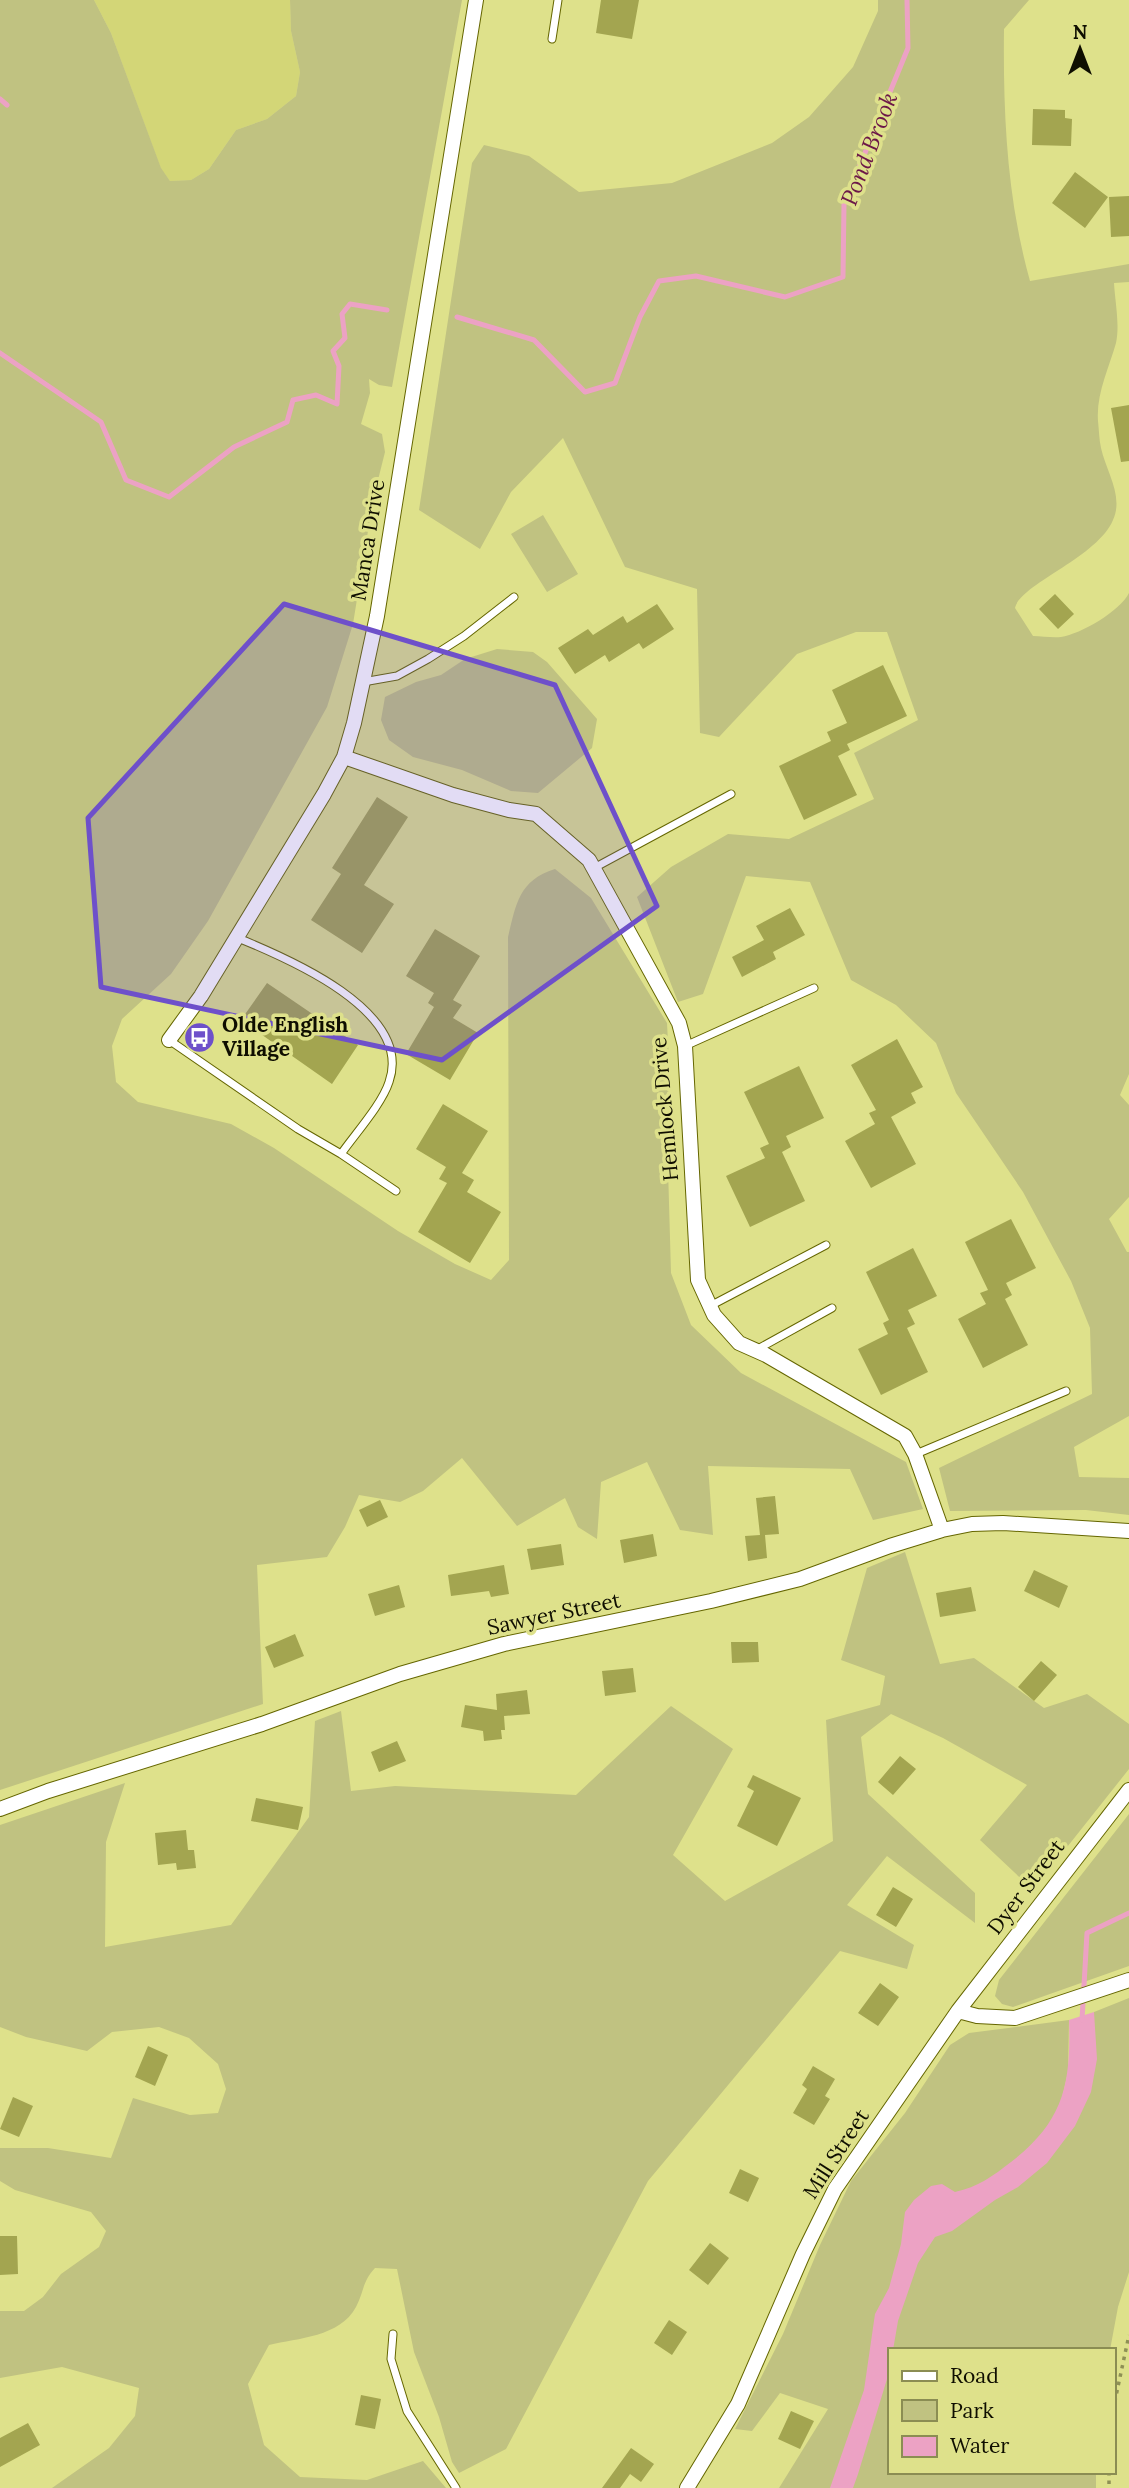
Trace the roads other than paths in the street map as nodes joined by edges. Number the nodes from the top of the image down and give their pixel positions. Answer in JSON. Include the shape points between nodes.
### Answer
{"nodes":[{"id":1,"x":476,"y":0,"type":"edge"},
{"id":2,"x":558,"y":0,"type":"edge"},
{"id":3,"x":552,"y":39,"type":"dead end"},
{"id":4,"x":514,"y":597,"type":"dead end"},
{"id":5,"x":363,"y":682,"type":"junction"},
{"id":6,"x":344,"y":757,"type":"junction"},
{"id":7,"x":731,"y":794,"type":"dead end"},
{"id":8,"x":594,"y":869,"type":"junction"},
{"id":9,"x":238,"y":938,"type":"junction"},
{"id":10,"x":814,"y":988,"type":"dead end"},
{"id":11,"x":169,"y":1040,"type":"joint"},
{"id":12,"x":685,"y":1046,"type":"junction"},
{"id":13,"x":341,"y":1154,"type":"junction"},
{"id":14,"x":396,"y":1191,"type":"dead end"},
{"id":15,"x":827,"y":1245,"type":"dead end"},
{"id":16,"x":710,"y":1306,"type":"junction"},
{"id":17,"x":832,"y":1308,"type":"dead end"},
{"id":18,"x":756,"y":1351,"type":"junction"},
{"id":19,"x":1066,"y":1391,"type":"dead end"},
{"id":20,"x":915,"y":1454,"type":"junction"},
{"id":21,"x":942,"y":1530,"type":"junction"},
{"id":22,"x":1129,"y":1531,"type":"edge"},
{"id":23,"x":1129,"y":1790,"type":"edge"},
{"id":24,"x":0,"y":1809,"type":"edge"},
{"id":25,"x":1129,"y":1980,"type":"edge"},
{"id":26,"x":958,"y":2011,"type":"junction"},
{"id":27,"x":393,"y":2334,"type":"dead end"},
{"id":28,"x":456,"y":2488,"type":"edge"},
{"id":29,"x":687,"y":2488,"type":"edge"}],
"edges":[{"from":1,"to":5,"type":"street","name":"Manca Drive"},
{"from":2,"to":3,"type":"lane"},
{"from":4,"to":5,"type":"lane","via":[[428,659],[397,676]]},
{"from":5,"to":6,"type":"street","name":"Manca Drive"},
{"from":6,"to":8,"type":"street","name":"Hemlock Drive","via":[[466,799],[536,814]]},
{"from":6,"to":9,"type":"street","name":"Manca Drive"},
{"from":7,"to":8,"type":"lane"},
{"from":8,"to":12,"type":"street","name":"Hemlock Drive","via":[[679,1023]]},
{"from":9,"to":11,"type":"street","name":"Manca Drive"},
{"from":9,"to":13,"type":"lane","via":[[278,954],[331,986],[369,1013],[383,1031],[391,1062],[389,1083]]},
{"from":10,"to":12,"type":"lane"},
{"from":11,"to":13,"type":"lane"},
{"from":12,"to":16,"type":"street","name":"Hemlock Drive","via":[[696,1261],[698,1280]]},
{"from":13,"to":14,"type":"lane"},
{"from":15,"to":16,"type":"lane"},
{"from":16,"to":18,"type":"street","name":"Hemlock Drive","via":[[739,1343]]},
{"from":17,"to":18,"type":"lane"},
{"from":18,"to":20,"type":"street","name":"Hemlock Drive","via":[[905,1436]]},
{"from":19,"to":20,"type":"lane"},
{"from":20,"to":21,"type":"street","name":"Hemlock Drive"},
{"from":21,"to":22,"type":"street","name":"Sawyer Street","via":[[1003,1523]]},
{"from":21,"to":24,"type":"street","name":"Sawyer Street","via":[[800,1579],[504,1644],[400,1674]]},
{"from":23,"to":26,"type":"street","name":"Dyer Street"},
{"from":25,"to":26,"type":"street","via":[[1015,2018]]},
{"from":26,"to":29,"type":"street","name":"Mill Street","via":[[835,2189],[738,2404]]},
{"from":27,"to":28,"type":"lane","via":[[391,2358],[407,2411]]}]}
